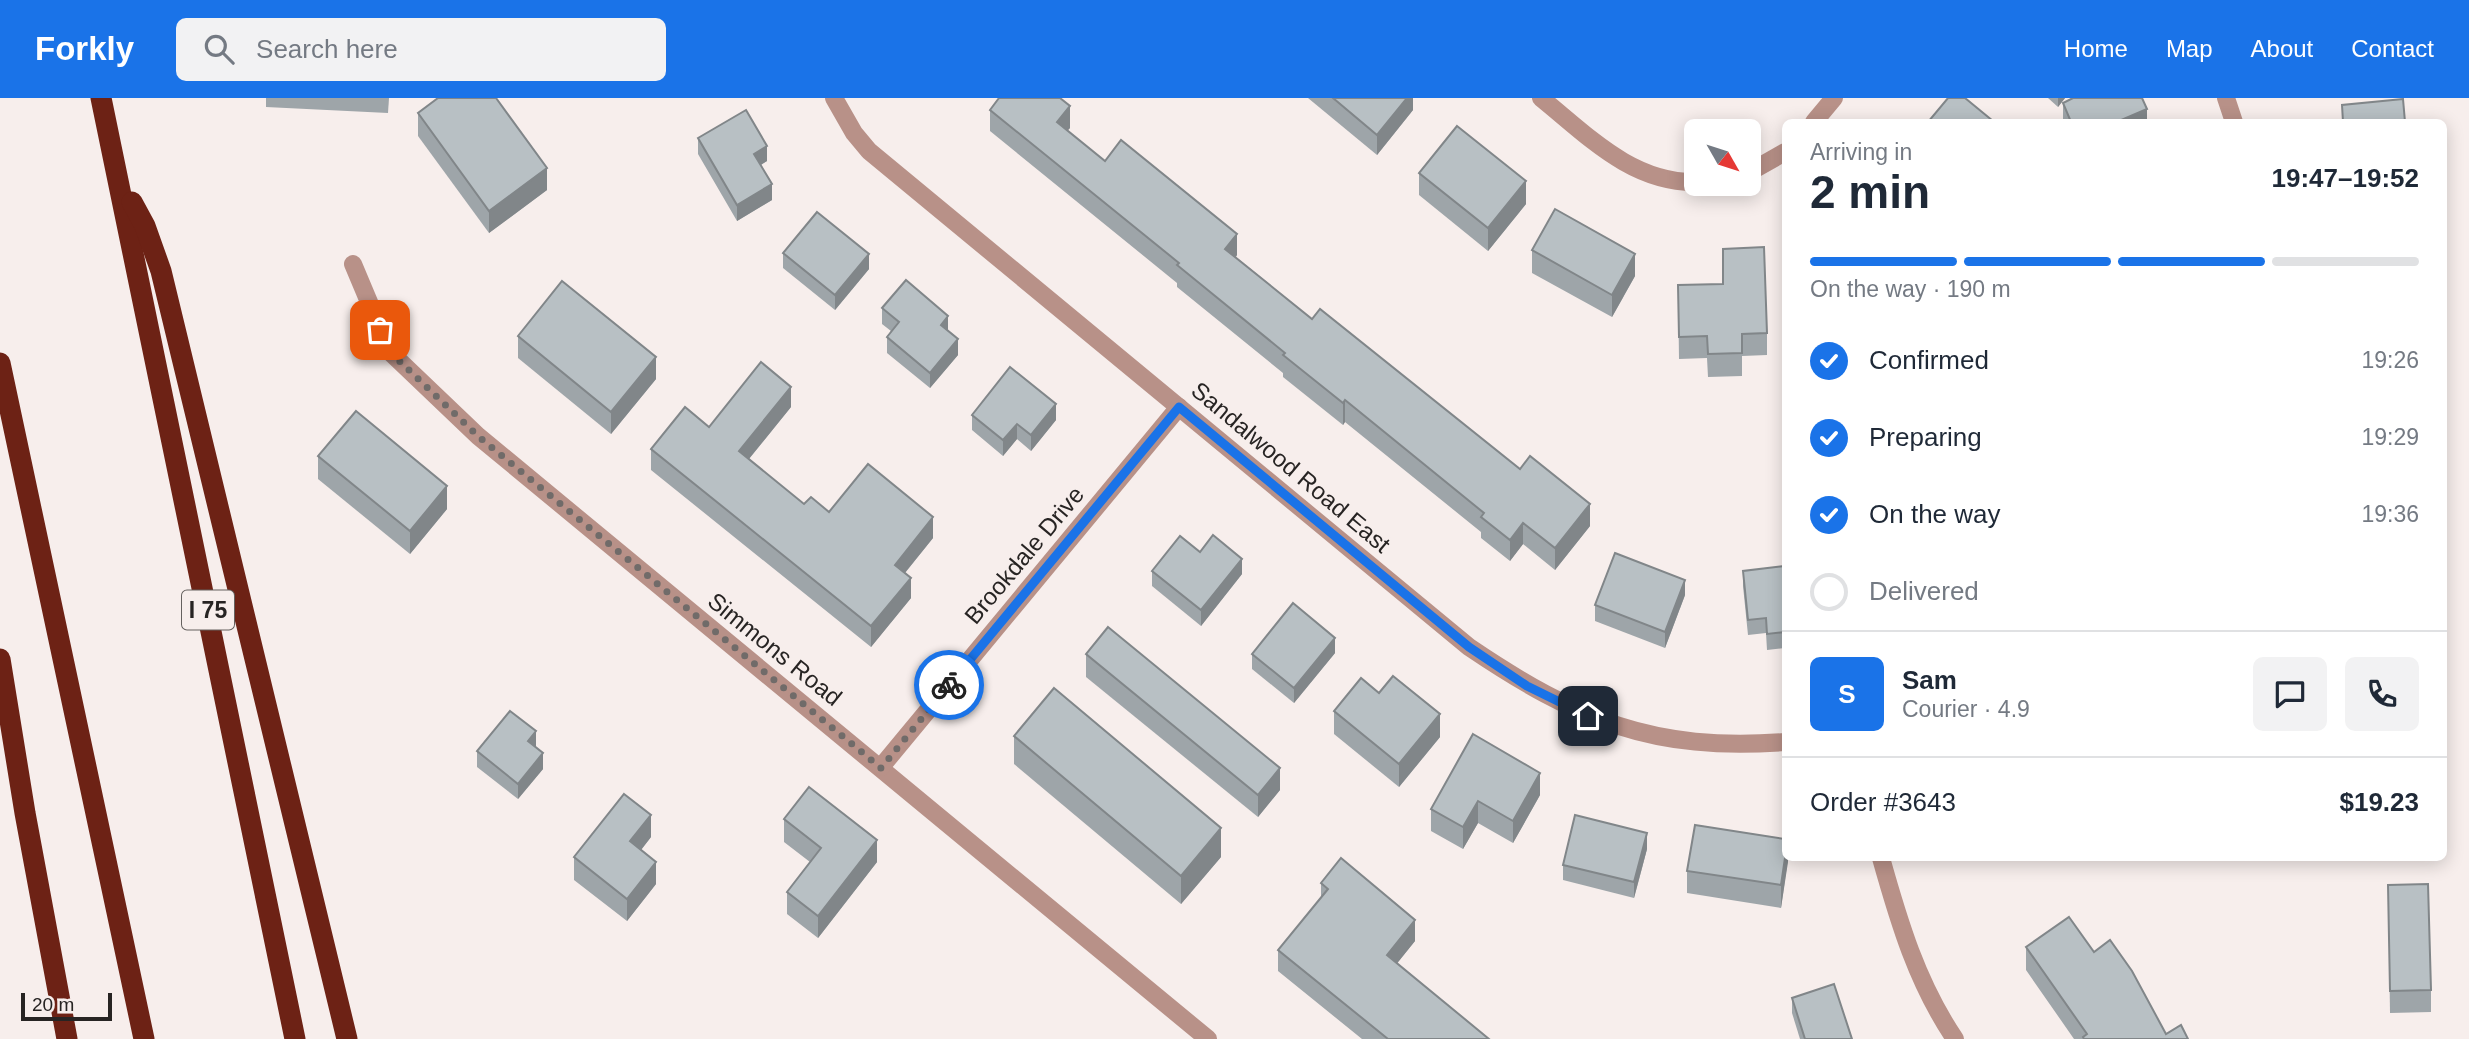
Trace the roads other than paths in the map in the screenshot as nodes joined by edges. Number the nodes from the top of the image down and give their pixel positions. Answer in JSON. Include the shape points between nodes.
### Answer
{"nodes":[{"id":1,"x":101,"y":98,"type":"edge"},
{"id":2,"x":834,"y":98,"type":"edge"},
{"id":3,"x":1541,"y":98,"type":"edge"},
{"id":4,"x":1834,"y":98,"type":"edge"},
{"id":5,"x":2226,"y":98,"type":"edge"},
{"id":6,"x":1816,"y":119,"type":"edge"},
{"id":7,"x":2233,"y":119,"type":"edge"},
{"id":8,"x":1782,"y":154,"type":"edge"},
{"id":9,"x":1761,"y":166,"type":"edge"},
{"id":10,"x":120,"y":181,"type":"junction"},
{"id":11,"x":1684,"y":182,"type":"edge"},
{"id":12,"x":353,"y":264,"type":"dead end"},
{"id":13,"x":0,"y":363,"type":"edge"},
{"id":14,"x":1179,"y":407,"type":"junction"},
{"id":15,"x":0,"y":659,"type":"edge"},
{"id":16,"x":1782,"y":742,"type":"edge"},
{"id":17,"x":881,"y":768,"type":"junction"},
{"id":18,"x":1882,"y":861,"type":"edge"},
{"id":19,"x":67,"y":1039,"type":"edge"},
{"id":20,"x":144,"y":1039,"type":"edge"},
{"id":21,"x":295,"y":1039,"type":"edge"},
{"id":22,"x":348,"y":1039,"type":"edge"},
{"id":23,"x":1208,"y":1039,"type":"edge"},
{"id":24,"x":1955,"y":1039,"type":"edge"}],
"edges":[{"from":1,"to":10,"type":"highway","number":"I 75"},
{"from":2,"to":14,"type":"street","name":"Sandalwood Road East","via":[[869,151]]},
{"from":3,"to":11,"type":"street","via":[[1617,160],[1663,179]]},
{"from":4,"to":6,"type":"street"},
{"from":5,"to":7,"type":"street"},
{"from":8,"to":9,"type":"street"},
{"from":10,"to":21,"type":"highway","number":"I 75"},
{"from":10,"to":22,"type":"highway","via":[[145,226],[161,271]]},
{"from":12,"to":17,"type":"street","name":"Simmons Road","via":[[390,352],[478,436]]},
{"from":13,"to":20,"type":"highway"},
{"from":14,"to":16,"type":"street","name":"Sandalwood Road East","via":[[1469,647],[1527,686],[1610,725],[1654,736],[1699,743]]},
{"from":14,"to":17,"type":"street","name":"Brookdale Drive"},
{"from":15,"to":19,"type":"highway"},
{"from":17,"to":23,"type":"street","name":"Simmons Road"},
{"from":18,"to":24,"type":"street","via":[[1917,971]]}]}
